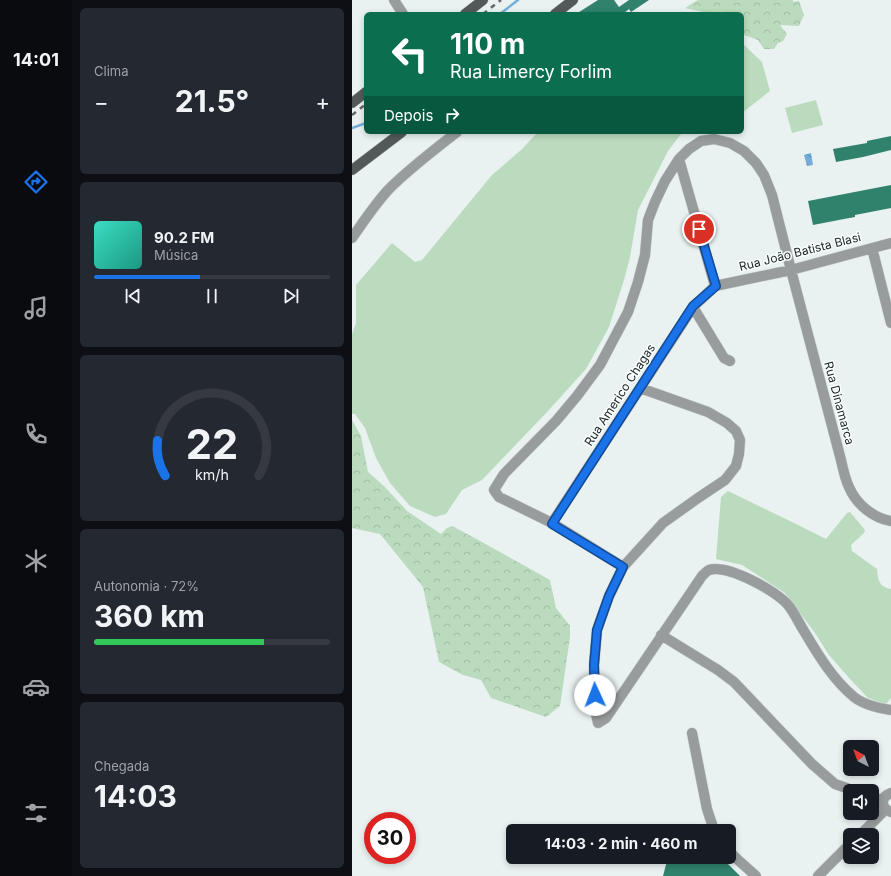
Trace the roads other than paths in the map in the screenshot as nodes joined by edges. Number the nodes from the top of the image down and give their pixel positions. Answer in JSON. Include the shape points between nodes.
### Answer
{"nodes":[{"id":1,"x":394,"y":0,"type":"edge"},
{"id":2,"x":483,"y":0,"type":"edge"},
{"id":3,"x":573,"y":0,"type":"edge"},
{"id":4,"x":402,"y":12,"type":"edge"},
{"id":5,"x":468,"y":12,"type":"edge"},
{"id":6,"x":558,"y":12,"type":"edge"},
{"id":7,"x":364,"y":96,"type":"edge"},
{"id":8,"x":352,"y":103,"type":"edge"},
{"id":9,"x":397,"y":134,"type":"edge"},
{"id":10,"x":455,"y":134,"type":"edge"},
{"id":11,"x":679,"y":159,"type":"junction"},
{"id":12,"x":352,"y":170,"type":"edge"},
{"id":13,"x":352,"y":238,"type":"edge"},
{"id":14,"x":891,"y":243,"type":"edge"},
{"id":15,"x":872,"y":248,"type":"junction"},
{"id":16,"x":790,"y":270,"type":"junction"},
{"id":17,"x":716,"y":286,"type":"junction"},
{"id":18,"x":693,"y":306,"type":"junction"},
{"id":19,"x":891,"y":323,"type":"edge"},
{"id":20,"x":730,"y":361,"type":"dead end"},
{"id":21,"x":640,"y":388,"type":"junction"},
{"id":22,"x":891,"y":521,"type":"edge"},
{"id":23,"x":552,"y":524,"type":"junction"},
{"id":24,"x":623,"y":567,"type":"junction"},
{"id":25,"x":661,"y":635,"type":"junction"},
{"id":26,"x":891,"y":710,"type":"edge"},
{"id":27,"x":692,"y":733,"type":"dead end"},
{"id":28,"x":843,"y":787,"type":"edge"},
{"id":29,"x":891,"y":793,"type":"edge"},
{"id":30,"x":886,"y":808,"type":"edge"},
{"id":31,"x":712,"y":824,"type":"edge"},
{"id":32,"x":867,"y":828,"type":"edge"},
{"id":33,"x":843,"y":851,"type":"edge"},
{"id":34,"x":736,"y":858,"type":"edge"},
{"id":35,"x":756,"y":876,"type":"edge"},
{"id":36,"x":818,"y":876,"type":"edge"}],
"edges":[{"from":1,"to":4,"type":"street"},
{"from":2,"to":5,"type":"main road"},
{"from":3,"to":6,"type":"main road"},
{"from":7,"to":8,"type":"main road"},
{"from":9,"to":12,"type":"main road"},
{"from":10,"to":13,"type":"street","via":[[389,190]]},
{"from":11,"to":16,"type":"street","name":"Rua Dinamarca","via":[[701,140],[714,139],[730,143],[744,151],[764,175],[772,194]]},
{"from":11,"to":17,"type":"street"},
{"from":11,"to":23,"type":"street","name":"Rua Dinamarca","via":[[654,202],[648,220],[645,255],[638,282],[628,312],[600,365],[556,421],[504,474],[494,490],[499,497]]},
{"from":14,"to":15,"type":"street","name":"Rua João Batista Blasi"},
{"from":15,"to":16,"type":"street","name":"Rua João Batista Blasi"},
{"from":15,"to":19,"type":"street"},
{"from":16,"to":17,"type":"street","name":"Rua João Batista Blasi"},
{"from":16,"to":22,"type":"street","name":"Rua Dinamarca","via":[[849,488],[859,504],[884,520]]},
{"from":17,"to":18,"type":"street","name":"Rua Americo Chagas"},
{"from":18,"to":20,"type":"street","via":[[724,358]]},
{"from":18,"to":21,"type":"street","name":"Rua Americo Chagas"},
{"from":21,"to":23,"type":"street","name":"Rua Americo Chagas"},
{"from":21,"to":24,"type":"street","via":[[708,412],[727,423],[736,431],[740,440],[739,454],[736,466],[726,480],[663,523]]},
{"from":23,"to":24,"type":"street"},
{"from":24,"to":25,"type":"street","via":[[597,630],[594,665],[595,710],[598,722],[606,718]]},
{"from":25,"to":26,"type":"street","via":[[702,576],[709,570],[735,573],[750,578],[788,604],[821,659],[855,698],[869,705]]},
{"from":25,"to":28,"type":"street","via":[[734,682],[812,764],[835,784]]},
{"from":27,"to":31,"type":"street"},
{"from":29,"to":30,"type":"street","via":[[886,795]]},
{"from":30,"to":32,"type":"street"},
{"from":33,"to":36,"type":"street"},
{"from":34,"to":35,"type":"street"}]}
